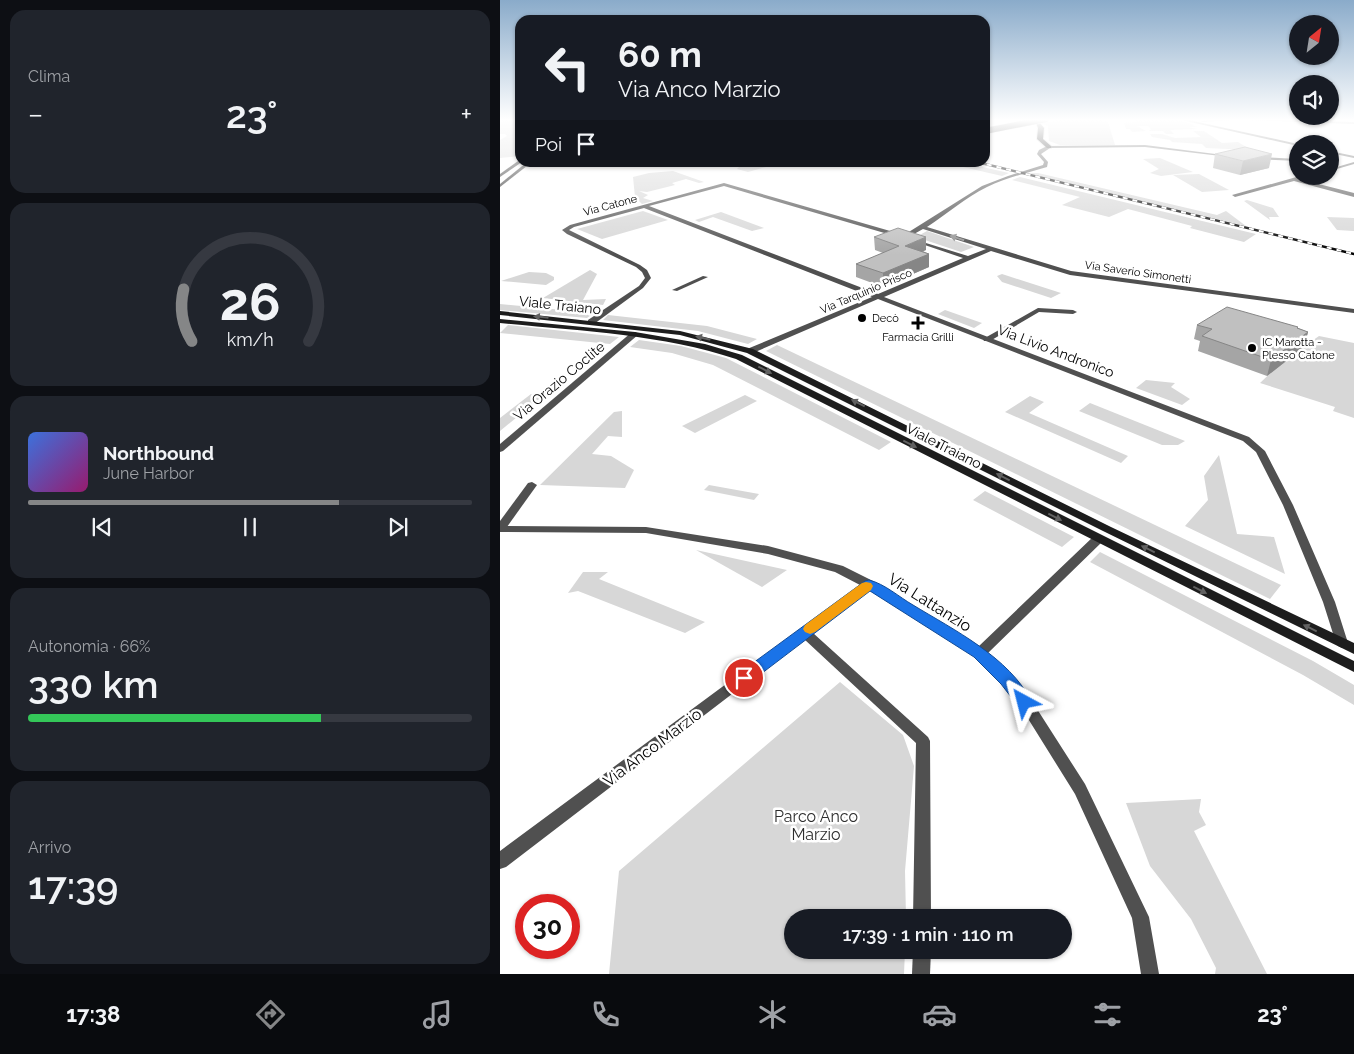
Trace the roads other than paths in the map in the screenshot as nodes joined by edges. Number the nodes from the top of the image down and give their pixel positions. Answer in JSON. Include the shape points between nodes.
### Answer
{"nodes":[{"id":1,"x":1045,"y":164,"type":"edge"},
{"id":2,"x":515,"y":167,"type":"edge"},
{"id":3,"x":522,"y":167,"type":"edge"},
{"id":4,"x":501,"y":181,"type":"edge"},
{"id":5,"x":1289,"y":181,"type":"edge"},
{"id":6,"x":1317,"y":185,"type":"edge"},
{"id":7,"x":1354,"y":195,"type":"edge"},
{"id":8,"x":1235,"y":196,"type":"dead end"},
{"id":9,"x":644,"y":206,"type":"junction"},
{"id":10,"x":925,"y":228,"type":"junction"},
{"id":11,"x":905,"y":237,"type":"junction"},
{"id":12,"x":990,"y":249,"type":"junction"},
{"id":13,"x":968,"y":258,"type":"junction"},
{"id":14,"x":705,"y":278,"type":"dead end"},
{"id":15,"x":675,"y":290,"type":"dead end"},
{"id":16,"x":878,"y":296,"type":"junction"},
{"id":17,"x":1354,"y":311,"type":"edge"},
{"id":18,"x":1072,"y":312,"type":"dead end"},
{"id":19,"x":500,"y":313,"type":"edge"},
{"id":20,"x":500,"y":321,"type":"edge"},
{"id":21,"x":590,"y":322,"type":"junction"},
{"id":22,"x":581,"y":328,"type":"junction"},
{"id":23,"x":639,"y":330,"type":"junction"},
{"id":24,"x":987,"y":339,"type":"junction"},
{"id":25,"x":750,"y":351,"type":"junction"},
{"id":26,"x":739,"y":357,"type":"junction"},
{"id":27,"x":500,"y":448,"type":"edge"},
{"id":28,"x":532,"y":485,"type":"dead end"},
{"id":29,"x":500,"y":529,"type":"edge"},
{"id":30,"x":1107,"y":529,"type":"junction"},
{"id":31,"x":1098,"y":539,"type":"junction"},
{"id":32,"x":869,"y":584,"type":"junction"},
{"id":33,"x":805,"y":633,"type":"junction"},
{"id":34,"x":1342,"y":644,"type":"junction"},
{"id":35,"x":1354,"y":649,"type":"edge"},
{"id":36,"x":980,"y":653,"type":"junction"},
{"id":37,"x":1354,"y":668,"type":"edge"},
{"id":38,"x":500,"y":861,"type":"edge"},
{"id":39,"x":922,"y":909,"type":"edge"},
{"id":40,"x":922,"y":959,"type":"edge"},
{"id":41,"x":921,"y":974,"type":"edge"},
{"id":42,"x":1150,"y":974,"type":"edge"}],
"edges":[{"from":1,"to":10,"type":"street","via":[[976,191]]},
{"from":2,"to":4,"type":"main road"},
{"from":3,"to":4,"type":"main road"},
{"from":5,"to":8,"type":"street"},
{"from":6,"to":7,"type":"street"},
{"from":9,"to":11,"type":"street","name":"Via Catone","via":[[724,184]]},
{"from":9,"to":16,"type":"street","name":"Via Livio Andronico"},
{"from":9,"to":21,"type":"street","name":"Via Catone","via":[[565,230],[638,266],[648,278],[641,287]]},
{"from":10,"to":11,"type":"street"},
{"from":12,"to":10,"type":"street","name":"Via Saverio Simonetti","one_way":true},
{"from":11,"to":13,"type":"street","name":"Via Catone"},
{"from":12,"to":13,"type":"street","name":"Via Tarquinio Prisco"},
{"from":12,"to":17,"type":"street","name":"Via Saverio Simonetti","via":[[1070,273]]},
{"from":13,"to":16,"type":"street","name":"Via Tarquinio Prisco"},
{"from":14,"to":15,"type":"street"},
{"from":16,"to":24,"type":"street","name":"Via Livio Andronico"},
{"from":16,"to":25,"type":"street","name":"Via Tarquinio Prisco"},
{"from":18,"to":24,"type":"street","via":[[1038,310]]},
{"from":21,"to":19,"type":"main road","name":"Viale Traiano","one_way":true},
{"from":20,"to":22,"type":"main road","name":"Viale Traiano"},
{"from":21,"to":22,"type":"main road"},
{"from":21,"to":23,"type":"main road","name":"Viale Traiano"},
{"from":22,"to":23,"type":"main road","name":"Viale Traiano"},
{"from":25,"to":23,"type":"main road","name":"Viale Traiano","one_way":true,"via":[[706,338]]},
{"from":23,"to":26,"type":"main road","name":"Viale Traiano"},
{"from":23,"to":27,"type":"street","name":"Via Orazio Coclite"},
{"from":24,"to":34,"type":"street","name":"Via Livio Andronico","via":[[1246,439],[1260,451],[1288,505],[1330,602]]},
{"from":25,"to":26,"type":"main road"},
{"from":30,"to":25,"type":"main road","name":"Viale Traiano","one_way":true},
{"from":26,"to":31,"type":"main road","name":"Viale Traiano","one_way":true},
{"from":28,"to":29,"type":"street"},
{"from":29,"to":32,"type":"street","name":"Via Lattanzio","via":[[646,530],[768,550],[839,569]]},
{"from":30,"to":31,"type":"main road"},
{"from":34,"to":30,"type":"main road","name":"Viale Traiano","one_way":true},
{"from":31,"to":36,"type":"street"},
{"from":31,"to":37,"type":"main road","name":"Viale Traiano","one_way":true},
{"from":32,"to":33,"type":"street","name":"Via Anco Marzio"},
{"from":32,"to":36,"type":"street","name":"Via Lattanzio"},
{"from":33,"to":38,"type":"street","name":"Via Anco Marzio"},
{"from":33,"to":39,"type":"street","via":[[923,741]]},
{"from":34,"to":35,"type":"main road","name":"Viale Traiano"},
{"from":36,"to":42,"type":"street","name":"Via Lattanzio","via":[[1007,680],[1032,713],[1080,789],[1140,918]]},
{"from":40,"to":41,"type":"street"}]}
